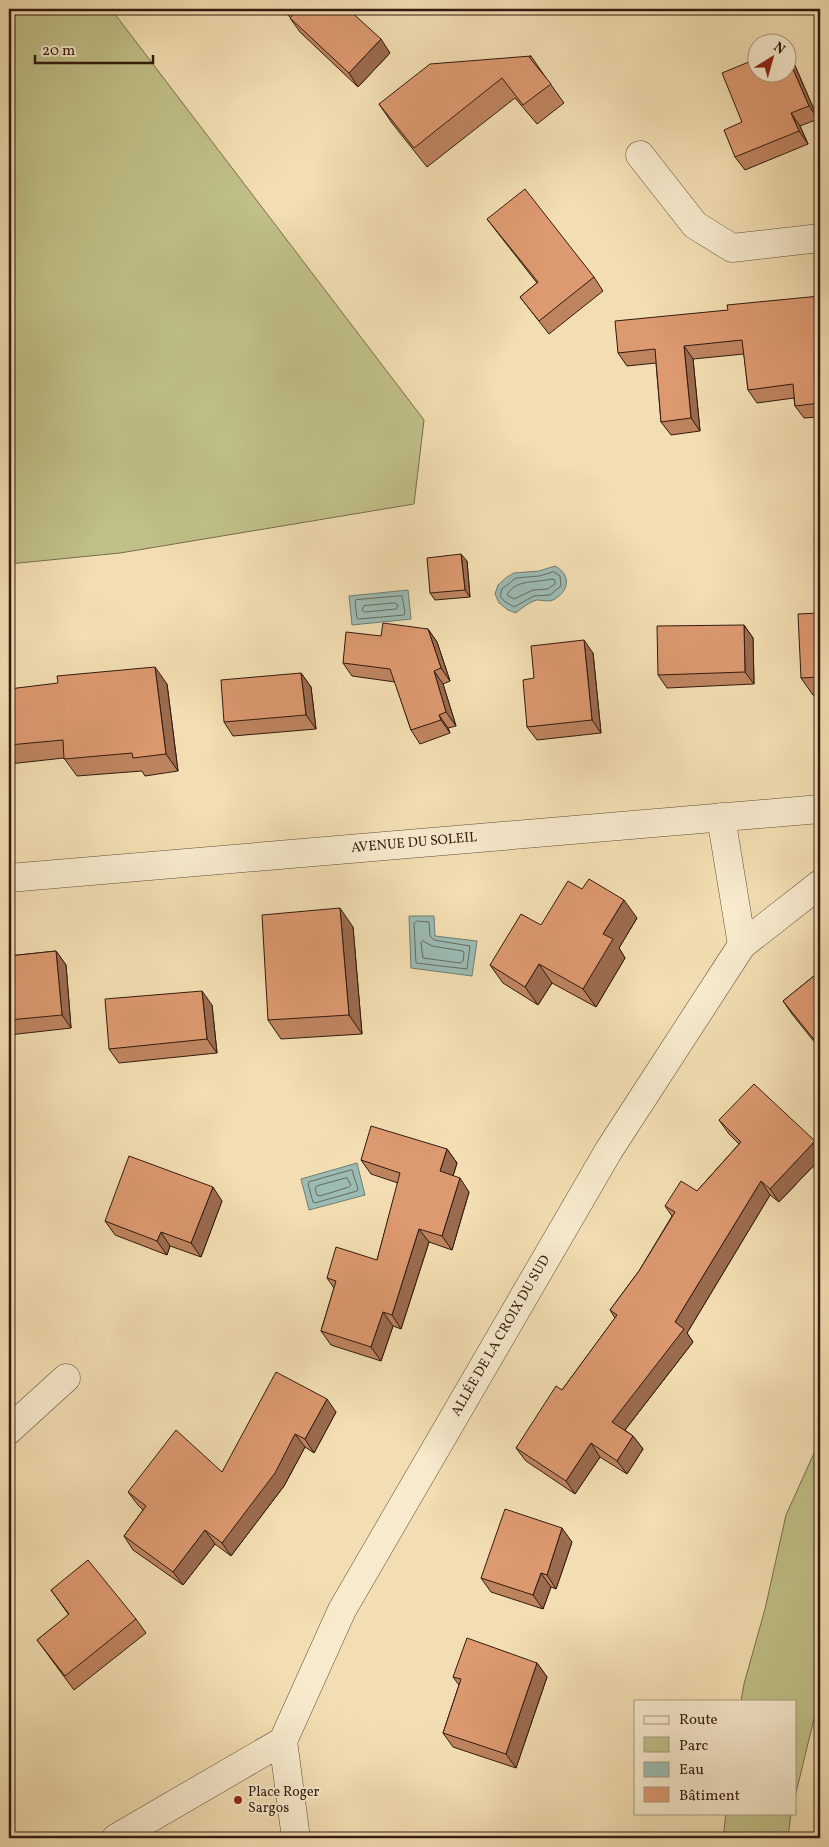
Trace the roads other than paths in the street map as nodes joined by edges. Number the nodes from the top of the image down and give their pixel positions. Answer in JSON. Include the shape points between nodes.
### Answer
{"nodes":[{"id":1,"x":640,"y":155,"type":"dead end"},
{"id":2,"x":820,"y":238,"type":"edge"},
{"id":3,"x":820,"y":809,"type":"edge"},
{"id":4,"x":721,"y":817,"type":"junction"},
{"id":5,"x":9,"y":878,"type":"edge"},
{"id":6,"x":820,"y":884,"type":"edge"},
{"id":7,"x":742,"y":946,"type":"junction"},
{"id":8,"x":66,"y":1378,"type":"dead end"},
{"id":9,"x":9,"y":1430,"type":"edge"},
{"id":10,"x":283,"y":1741,"type":"junction"},
{"id":11,"x":116,"y":1838,"type":"edge"},
{"id":12,"x":296,"y":1838,"type":"edge"}],
"edges":[{"from":1,"to":2,"type":"street","via":[[695,225],[732,248]]},
{"from":3,"to":4,"type":"street","name":"AVENUE DU SOLEIL"},
{"from":4,"to":5,"type":"street","name":"AVENUE DU SOLEIL"},
{"from":4,"to":7,"type":"street"},
{"from":6,"to":7,"type":"street","name":"ALLÉE DE LA CROIX DU SUD"},
{"from":7,"to":10,"type":"street","name":"ALLÉE DE LA CROIX DU SUD","via":[[609,1150],[347,1602]]},
{"from":8,"to":9,"type":"street"},
{"from":10,"to":11,"type":"street"},
{"from":10,"to":12,"type":"street"}]}
